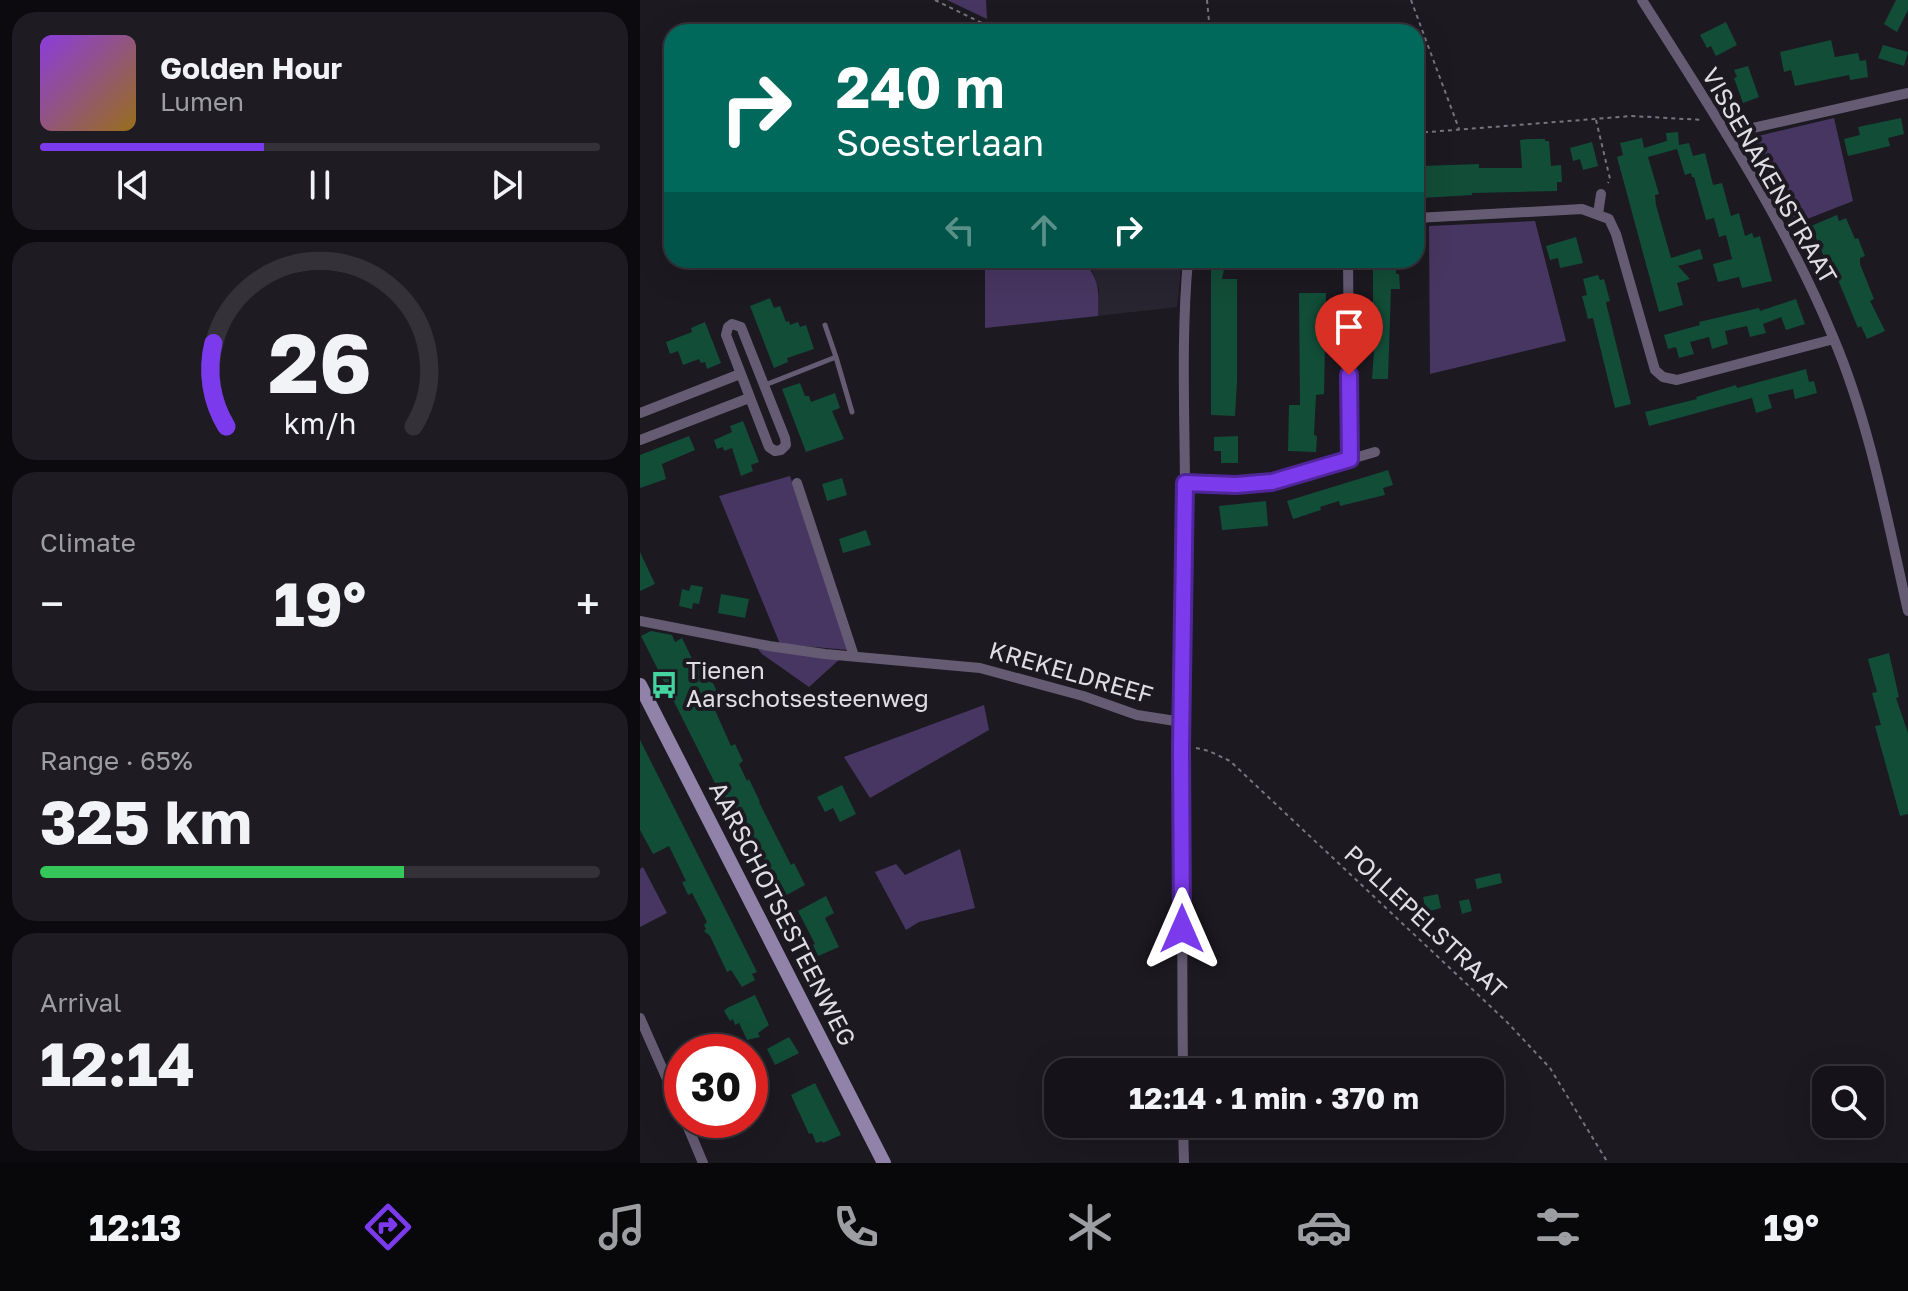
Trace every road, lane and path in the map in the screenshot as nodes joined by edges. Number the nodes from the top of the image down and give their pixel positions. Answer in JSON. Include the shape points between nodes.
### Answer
{"nodes":[{"id":1,"x":935,"y":0,"type":"edge"},
{"id":2,"x":1207,"y":0,"type":"edge"},
{"id":3,"x":1411,"y":0,"type":"edge"},
{"id":4,"x":1642,"y":0,"type":"edge"},
{"id":5,"x":984,"y":24,"type":"edge"},
{"id":6,"x":1209,"y":24,"type":"edge"},
{"id":7,"x":1420,"y":24,"type":"edge"},
{"id":8,"x":1424,"y":34,"type":"edge"},
{"id":9,"x":1908,"y":93,"type":"edge"},
{"id":10,"x":1715,"y":116,"type":"junction"},
{"id":11,"x":1596,"y":119,"type":"junction"},
{"id":12,"x":1460,"y":130,"type":"junction"},
{"id":13,"x":1424,"y":132,"type":"edge"},
{"id":14,"x":1726,"y":134,"type":"junction"},
{"id":15,"x":1601,"y":194,"type":"joint"},
{"id":16,"x":1598,"y":214,"type":"junction"},
{"id":17,"x":1424,"y":218,"type":"edge"},
{"id":18,"x":1187,"y":268,"type":"edge"},
{"id":19,"x":1348,"y":268,"type":"edge"},
{"id":20,"x":825,"y":325,"type":"dead end"},
{"id":21,"x":1834,"y":339,"type":"junction"},
{"id":22,"x":836,"y":357,"type":"junction"},
{"id":23,"x":740,"y":374,"type":"junction"},
{"id":24,"x":764,"y":385,"type":"junction"},
{"id":25,"x":749,"y":398,"type":"junction"},
{"id":26,"x":852,"y":412,"type":"dead end"},
{"id":27,"x":640,"y":413,"type":"edge"},
{"id":28,"x":640,"y":440,"type":"edge"},
{"id":29,"x":1375,"y":452,"type":"dead end"},
{"id":30,"x":1350,"y":459,"type":"junction"},
{"id":31,"x":797,"y":483,"type":"dead end"},
{"id":32,"x":1185,"y":483,"type":"junction"},
{"id":33,"x":1908,"y":611,"type":"edge"},
{"id":34,"x":640,"y":621,"type":"edge"},
{"id":35,"x":854,"y":656,"type":"junction"},
{"id":36,"x":640,"y":685,"type":"edge"},
{"id":37,"x":1182,"y":722,"type":"junction"},
{"id":38,"x":1181,"y":746,"type":"junction"},
{"id":39,"x":640,"y":1018,"type":"edge"},
{"id":40,"x":1183,"y":1058,"type":"edge"},
{"id":41,"x":664,"y":1072,"type":"edge"},
{"id":42,"x":693,"y":1138,"type":"edge"},
{"id":43,"x":1183,"y":1138,"type":"edge"},
{"id":44,"x":703,"y":1163,"type":"edge"},
{"id":45,"x":884,"y":1163,"type":"edge"},
{"id":46,"x":1184,"y":1163,"type":"edge"},
{"id":47,"x":1608,"y":1163,"type":"edge"}],
"edges":[{"from":1,"to":5,"type":"path"},
{"from":2,"to":6,"type":"path"},
{"from":3,"to":7,"type":"path"},
{"from":4,"to":10,"type":"street","name":"VISSENAKENSTRAAT"},
{"from":8,"to":12,"type":"path"},
{"from":9,"to":14,"type":"street"},
{"from":10,"to":11,"type":"path"},
{"from":10,"to":14,"type":"street","name":"VISSENAKENSTRAAT"},
{"from":11,"to":12,"type":"path"},
{"from":11,"to":15,"type":"path","via":[[1610,179]]},
{"from":12,"to":13,"type":"path"},
{"from":14,"to":21,"type":"street","name":"VISSENAKENSTRAAT","via":[[1791,247]]},
{"from":15,"to":16,"type":"street"},
{"from":16,"to":17,"type":"street","via":[[1582,209]]},
{"from":16,"to":21,"type":"street","via":[[1609,219],[1616,234],[1655,370],[1663,377],[1677,380]]},
{"from":18,"to":32,"type":"street"},
{"from":19,"to":30,"type":"street"},
{"from":20,"to":22,"type":"lane"},
{"from":21,"to":33,"type":"street","name":"VISSENAKENSTRAAT","via":[[1867,439]]},
{"from":22,"to":24,"type":"lane"},
{"from":22,"to":26,"type":"lane"},
{"from":23,"to":24,"type":"street","via":[[726,335],[732,324],[741,327]]},
{"from":23,"to":25,"type":"street"},
{"from":23,"to":27,"type":"street"},
{"from":24,"to":25,"type":"street","via":[[785,438],[781,450],[769,447]]},
{"from":25,"to":28,"type":"street"},
{"from":29,"to":30,"type":"street"},
{"from":30,"to":32,"type":"street","via":[[1272,482]]},
{"from":31,"to":35,"type":"street"},
{"from":32,"to":37,"type":"street"},
{"from":34,"to":35,"type":"street","name":"KREKELDREEF"},
{"from":35,"to":37,"type":"street","name":"KREKELDREEF","via":[[980,668],[1137,715]]},
{"from":36,"to":45,"type":"main road","name":"AARSCHOTSESTEENWEG"},
{"from":37,"to":38,"type":"street"},
{"from":38,"to":40,"type":"street"},
{"from":38,"to":47,"type":"path","name":"POLLEPELSTRAAT","via":[[1230,761],[1506,1021],[1550,1068]]},
{"from":39,"to":41,"type":"street"},
{"from":42,"to":44,"type":"street"},
{"from":43,"to":46,"type":"street"}]}
